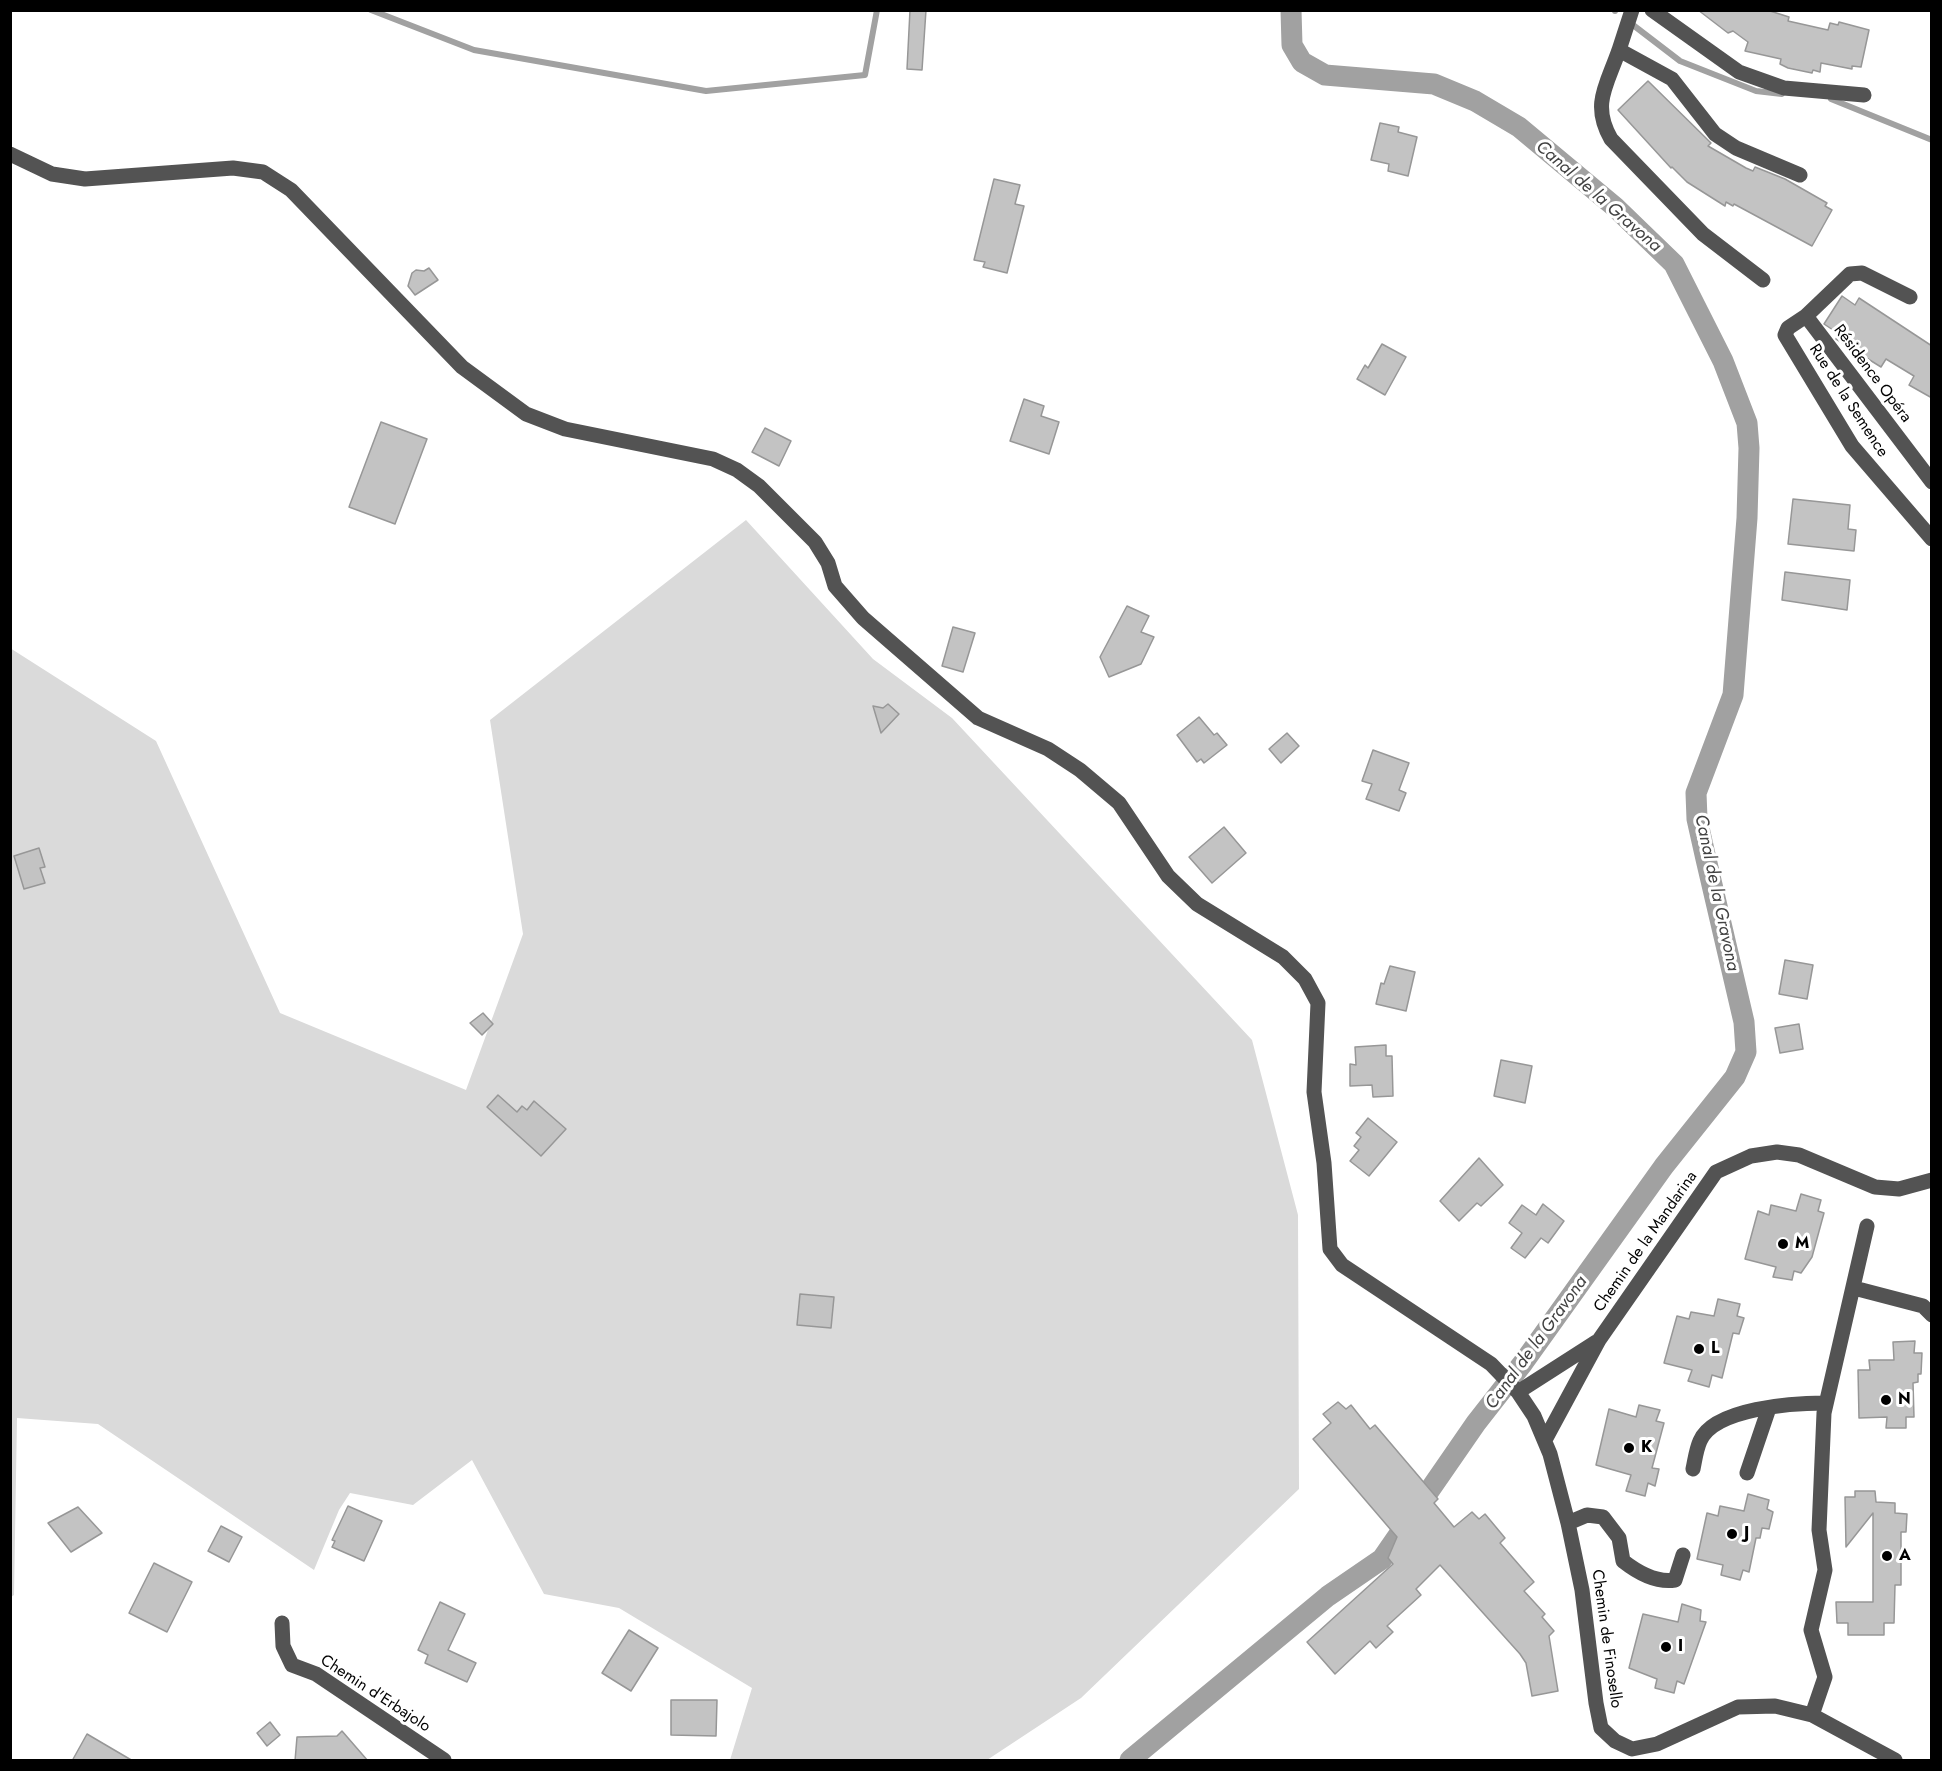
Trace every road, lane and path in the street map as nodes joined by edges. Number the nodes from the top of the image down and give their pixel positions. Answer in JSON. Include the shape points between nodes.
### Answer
{"nodes":[{"id":1,"x":1632,"y":10,"type":"edge"},
{"id":2,"x":1652,"y":10,"type":"edge"},
{"id":3,"x":1618,"y":50,"type":"junction"},
{"id":4,"x":1864,"y":95,"type":"dead end"},
{"id":5,"x":10,"y":154,"type":"edge"},
{"id":6,"x":1800,"y":175,"type":"dead end"},
{"id":7,"x":1763,"y":280,"type":"dead end"},
{"id":8,"x":1910,"y":297,"type":"dead end"},
{"id":9,"x":1806,"y":316,"type":"junction"},
{"id":10,"x":1932,"y":482,"type":"edge"},
{"id":11,"x":1930,"y":535,"type":"edge"},
{"id":12,"x":1932,"y":1180,"type":"edge"},
{"id":13,"x":1866,"y":1226,"type":"dead end"},
{"id":14,"x":1854,"y":1288,"type":"junction"},
{"id":15,"x":1932,"y":1315,"type":"edge"},
{"id":16,"x":1599,"y":1340,"type":"junction"},
{"id":17,"x":1518,"y":1392,"type":"junction"},
{"id":18,"x":1826,"y":1403,"type":"junction"},
{"id":19,"x":1769,"y":1408,"type":"junction"},
{"id":20,"x":1545,"y":1440,"type":"junction"},
{"id":21,"x":1693,"y":1469,"type":"dead end"},
{"id":22,"x":1747,"y":1473,"type":"dead end"},
{"id":23,"x":1568,"y":1523,"type":"junction"},
{"id":24,"x":1683,"y":1555,"type":"dead end"},
{"id":25,"x":282,"y":1623,"type":"dead end"},
{"id":26,"x":1812,"y":1715,"type":"junction"},
{"id":27,"x":444,"y":1761,"type":"edge"},
{"id":28,"x":1895,"y":1761,"type":"edge"}],
"edges":[{"from":1,"to":3,"type":"street"},
{"from":2,"to":4,"type":"street","via":[[1739,72],[1784,88]]},
{"from":3,"to":6,"type":"street","via":[[1671,79],[1715,134],[1736,148]]},
{"from":3,"to":7,"type":"street","via":[[1600,103],[1602,122],[1611,139],[1703,234]]},
{"from":5,"to":17,"type":"street","name":"Chemin de Finosello","via":[[52,174],[85,179],[233,168],[263,172],[291,190],[462,367],[526,414],[565,429],[713,459],[759,486],[815,542],[828,563],[835,586],[863,618],[978,718],[1048,749],[1080,770],[1119,803],[1168,876],[1197,904],[1283,957],[1305,979],[1318,1003],[1314,1092],[1330,1250],[1342,1265],[1491,1364]]},
{"from":8,"to":9,"type":"street","via":[[1862,273],[1850,274]]},
{"from":9,"to":10,"type":"street","name":"Résidence Opéra"},
{"from":9,"to":11,"type":"street","name":"Rue de la Semence","via":[[1788,328],[1785,335],[1852,446]]},
{"from":12,"to":16,"type":"street","name":"Chemin de la Mandarina","via":[[1899,1189],[1875,1187],[1799,1155],[1777,1152],[1750,1156],[1716,1173]]},
{"from":13,"to":14,"type":"street"},
{"from":14,"to":15,"type":"street","via":[[1923,1306]]},
{"from":14,"to":18,"type":"street"},
{"from":16,"to":17,"type":"street","name":"Chemin de la Mandarina"},
{"from":16,"to":20,"type":"street","name":"Chemin de la Mandarina"},
{"from":17,"to":20,"type":"street","name":"Chemin de Finosello"},
{"from":18,"to":19,"type":"street"},
{"from":18,"to":26,"type":"street","via":[[1819,1530],[1825,1570],[1811,1630],[1825,1677]]},
{"from":19,"to":21,"type":"street","via":[[1729,1417],[1713,1426],[1700,1440]]},
{"from":19,"to":22,"type":"street"},
{"from":20,"to":23,"type":"street","name":"Chemin de Finosello"},
{"from":23,"to":24,"type":"street","via":[[1587,1515],[1603,1517],[1619,1538],[1623,1561],[1653,1578],[1675,1580]]},
{"from":23,"to":26,"type":"street","name":"Chemin de Finosello","via":[[1582,1590],[1601,1728],[1615,1741],[1632,1749],[1658,1744],[1738,1707],[1774,1706]]},
{"from":25,"to":27,"type":"street","name":"Chemin d'Erbajolo","via":[[283,1646],[292,1665],[316,1674]]},
{"from":26,"to":28,"type":"street","name":"Chemin de Finosello"}]}
